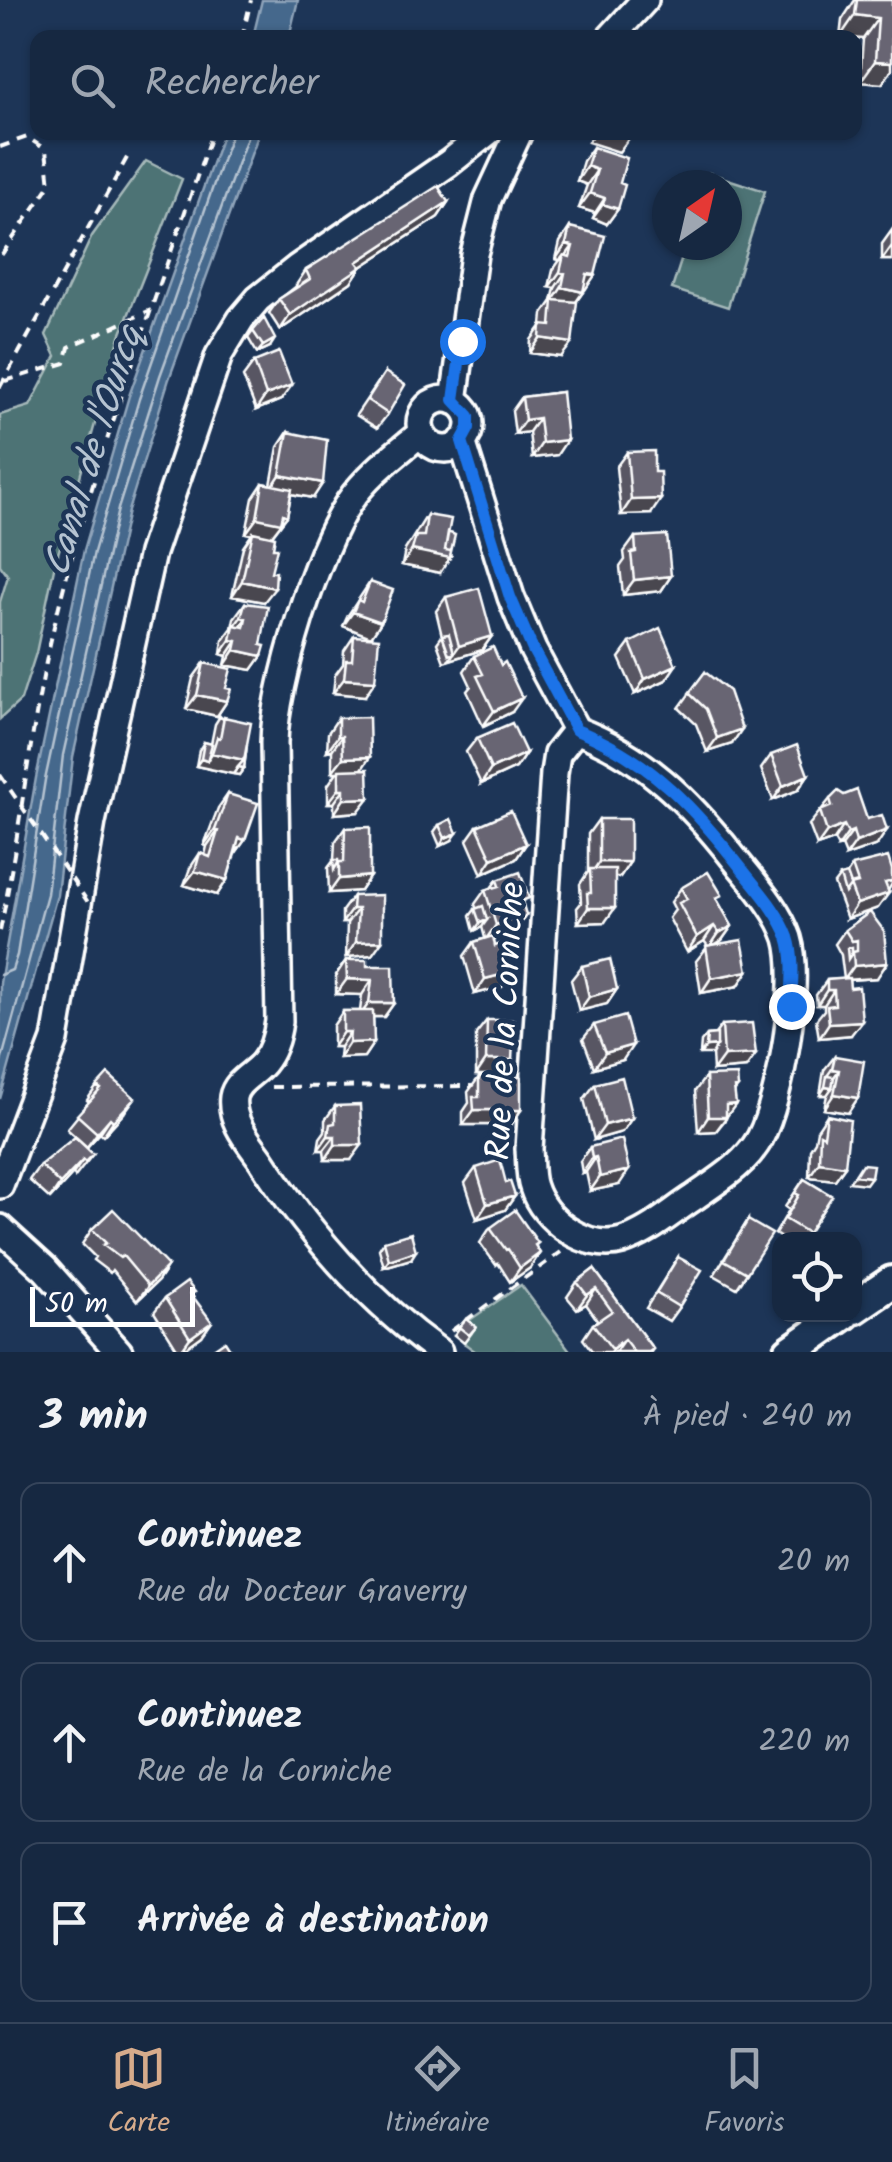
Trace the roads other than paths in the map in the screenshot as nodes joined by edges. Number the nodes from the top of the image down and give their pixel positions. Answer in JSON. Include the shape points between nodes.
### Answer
{"nodes":[{"id":1,"x":644,"y":0,"type":"edge"},
{"id":2,"x":617,"y":30,"type":"edge"},
{"id":3,"x":478,"y":140,"type":"edge"},
{"id":4,"x":515,"y":140,"type":"edge"},
{"id":5,"x":454,"y":400,"type":"junction"},
{"id":6,"x":422,"y":433,"type":"junction"},
{"id":7,"x":462,"y":441,"type":"junction"},
{"id":8,"x":576,"y":730,"type":"junction"},
{"id":9,"x":0,"y":1185,"type":"edge"},
{"id":10,"x":0,"y":1228,"type":"edge"},
{"id":11,"x":892,"y":1282,"type":"edge"},
{"id":12,"x":862,"y":1303,"type":"edge"},
{"id":13,"x":833,"y":1322,"type":"edge"},
{"id":14,"x":441,"y":1344,"type":"edge"},
{"id":15,"x":119,"y":1352,"type":"edge"},
{"id":16,"x":790,"y":1352,"type":"edge"}],
"edges":[{"from":1,"to":2,"type":"street"},
{"from":3,"to":9,"type":"street","via":[[258,299],[219,355],[148,572],[92,822],[56,1040]]},
{"from":4,"to":5,"type":"street","via":[[488,199],[474,254]]},
{"from":5,"to":6,"type":"street","via":[[430,404],[419,420]]},
{"from":5,"to":7,"type":"street","via":[[469,416]]},
{"from":6,"to":7,"type":"street","via":[[440,448]]},
{"from":6,"to":14,"type":"street","via":[[349,502],[282,678],[274,711],[279,1021],[272,1051],[236,1086],[232,1101],[235,1120],[287,1200],[343,1267],[374,1298]]},
{"from":7,"to":8,"type":"street","via":[[510,597]]},
{"from":8,"to":8,"type":"street","name":"Rue de la Corniche","via":[[642,764],[706,823],[771,906],[788,937],[793,970],[780,1070],[760,1138],[741,1164],[641,1234],[617,1242],[573,1234],[540,1205],[531,1184],[554,773],[557,754]]},
{"from":10,"to":15,"type":"street"},
{"from":11,"to":12,"type":"main road"},
{"from":13,"to":16,"type":"main road"}]}
